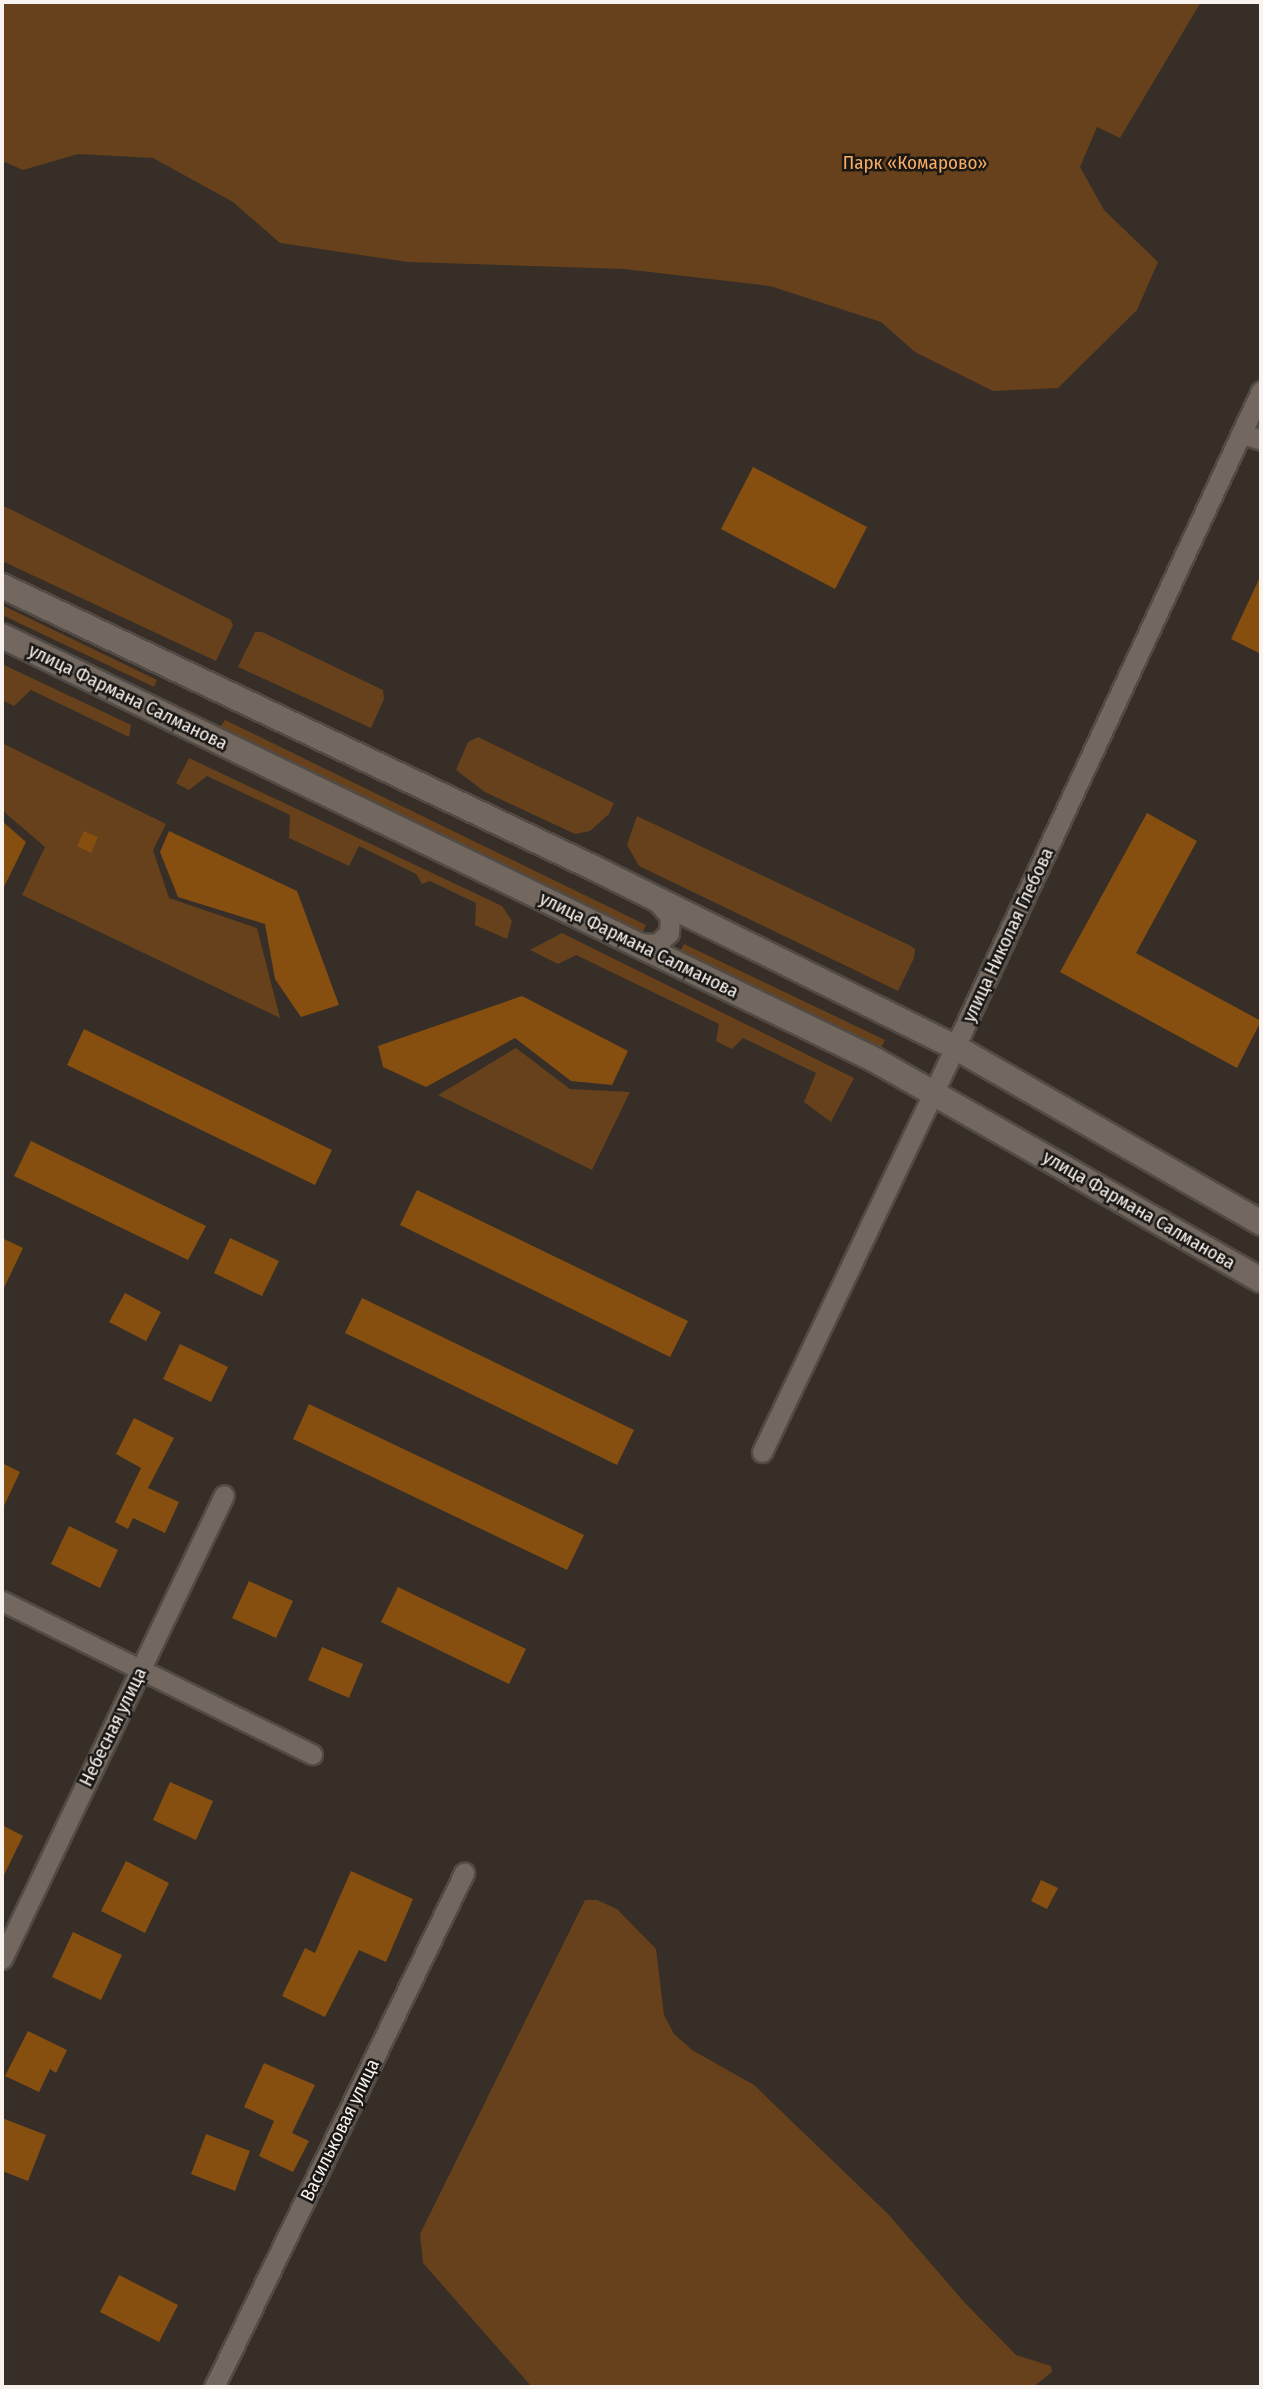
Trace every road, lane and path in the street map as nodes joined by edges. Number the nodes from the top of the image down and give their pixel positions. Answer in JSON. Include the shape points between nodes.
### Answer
{"nodes":[{"id":1,"x":1261,"y":391,"type":"edge"},
{"id":2,"x":1252,"y":437,"type":"edge"},
{"id":3,"x":2,"y":586,"type":"edge"},
{"id":4,"x":2,"y":636,"type":"edge"},
{"id":5,"x":656,"y":901,"type":"junction"},
{"id":6,"x":635,"y":943,"type":"junction"},
{"id":7,"x":955,"y":1046,"type":"junction"},
{"id":8,"x":933,"y":1091,"type":"junction"},
{"id":9,"x":1261,"y":1223,"type":"edge"},
{"id":10,"x":1261,"y":1280,"type":"edge"},
{"id":11,"x":762,"y":1452,"type":"dead end"},
{"id":12,"x":225,"y":1495,"type":"dead end"},
{"id":13,"x":2,"y":1601,"type":"edge"},
{"id":14,"x":140,"y":1669,"type":"junction"},
{"id":15,"x":312,"y":1754,"type":"dead end"},
{"id":16,"x":464,"y":1873,"type":"dead end"},
{"id":17,"x":2,"y":1959,"type":"edge"},
{"id":18,"x":214,"y":2387,"type":"edge"}],
"edges":[{"from":1,"to":2,"type":"street","name":"улица Николая Глебова"},
{"from":2,"to":7,"type":"street","name":"улица Николая Глебова"},
{"from":3,"to":5,"type":"street"},
{"from":4,"to":6,"type":"street","name":"улица Фармана Салманова"},
{"from":5,"to":6,"type":"street","via":[[670,916],[669,933],[657,944]]},
{"from":5,"to":7,"type":"street"},
{"from":6,"to":8,"type":"street","name":"улица Фармана Салманова"},
{"from":7,"to":8,"type":"street","name":"улица Николая Глебова"},
{"from":7,"to":9,"type":"street"},
{"from":8,"to":10,"type":"street","name":"улица Фармана Салманова"},
{"from":8,"to":11,"type":"street","name":"улица Николая Глебова"},
{"from":12,"to":14,"type":"street","name":"Небесная улица"},
{"from":13,"to":14,"type":"street"},
{"from":14,"to":15,"type":"street"},
{"from":14,"to":17,"type":"street","name":"Небесная улица"},
{"from":16,"to":18,"type":"street","name":"Васильковая улица"}]}
